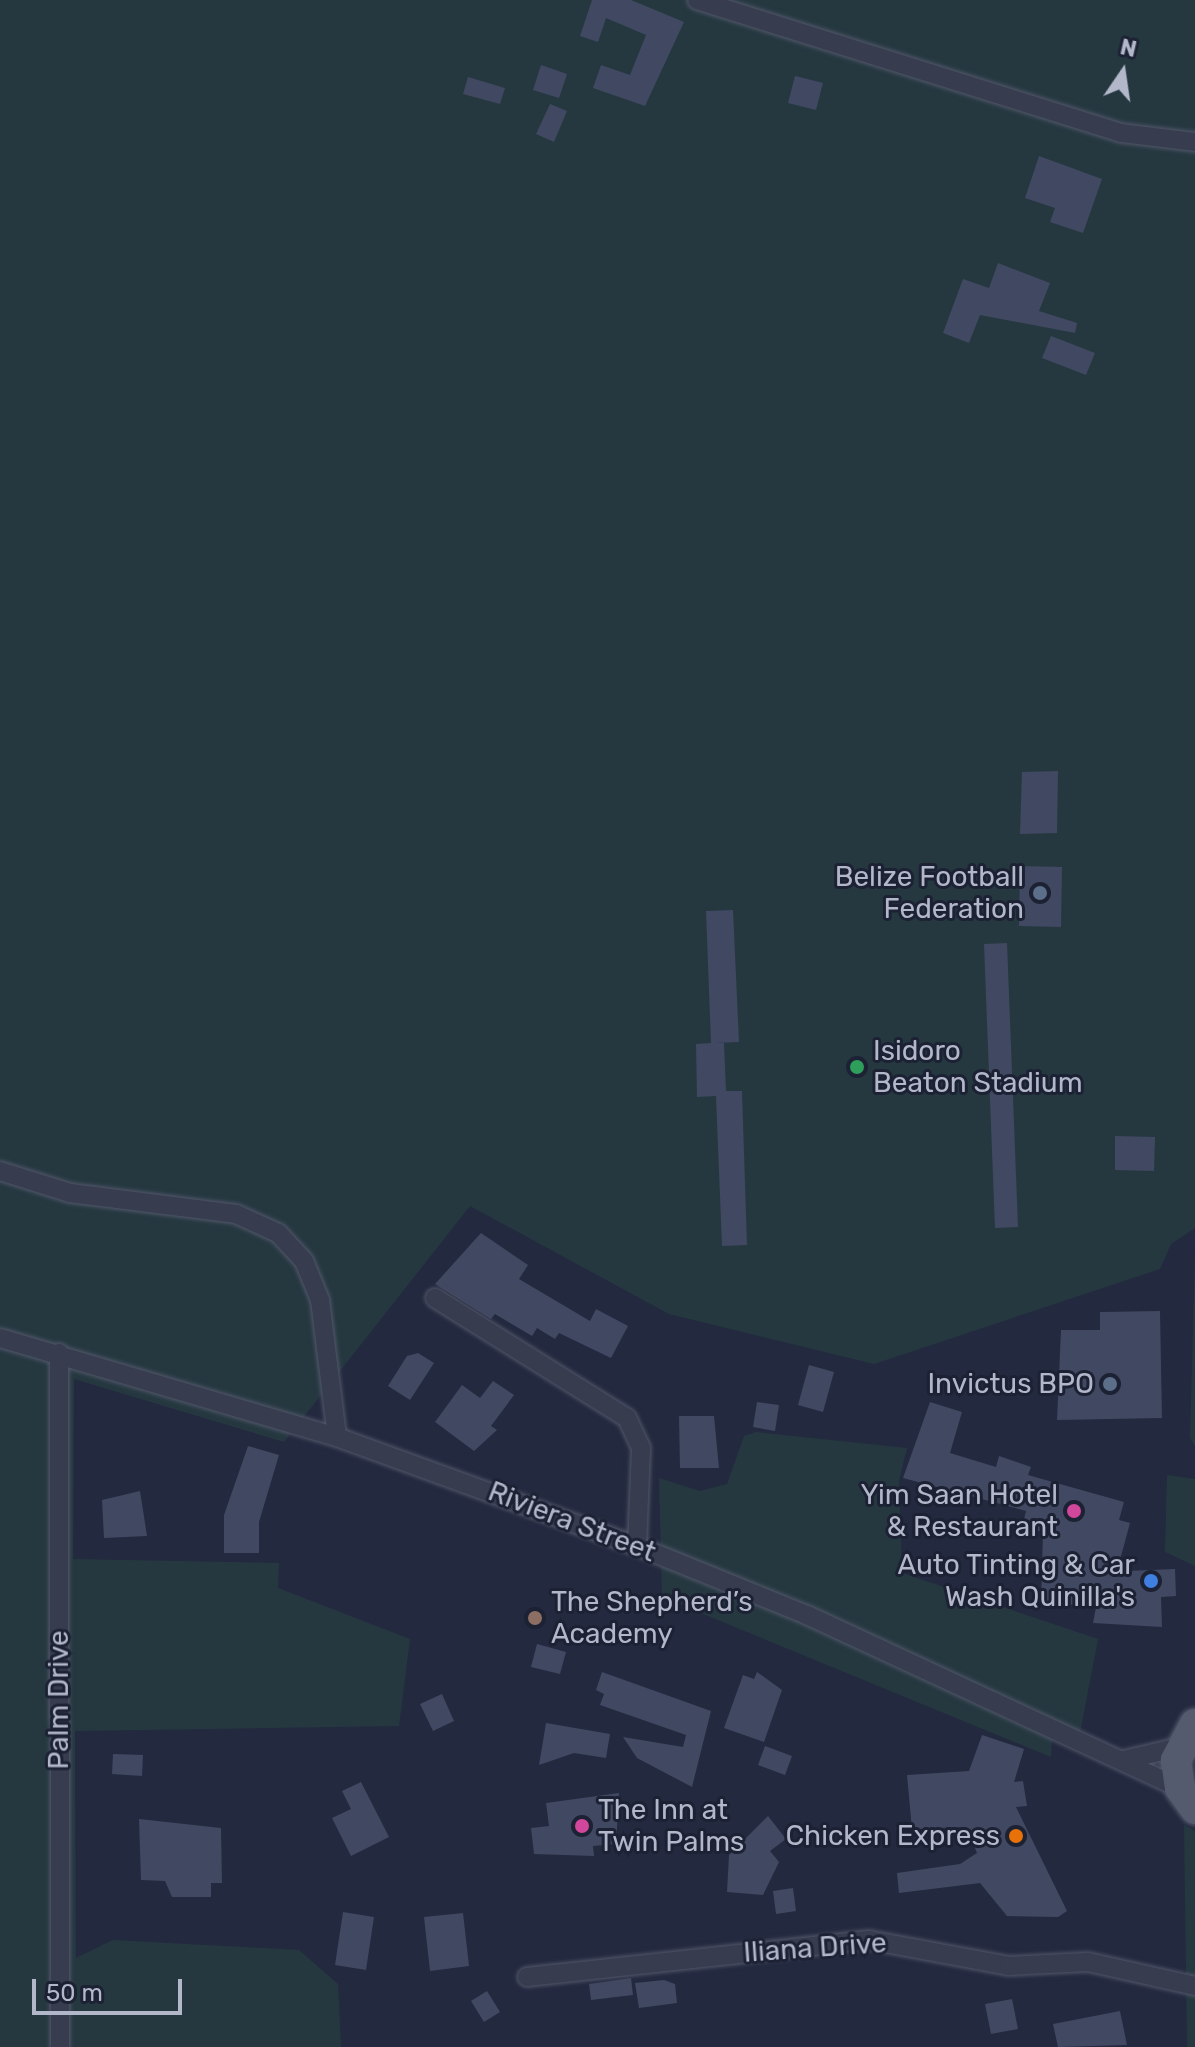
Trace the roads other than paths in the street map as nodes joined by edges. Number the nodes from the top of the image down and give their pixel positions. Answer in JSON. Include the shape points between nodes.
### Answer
{"nodes":[{"id":1,"x":697,"y":0,"type":"edge"},
{"id":2,"x":1195,"y":142,"type":"edge"},
{"id":3,"x":0,"y":1171,"type":"edge"},
{"id":4,"x":435,"y":1298,"type":"dead end"},
{"id":5,"x":0,"y":1338,"type":"edge"},
{"id":6,"x":59,"y":1353,"type":"junction"},
{"id":7,"x":337,"y":1437,"type":"junction"},
{"id":8,"x":637,"y":1546,"type":"junction"},
{"id":9,"x":1187,"y":1735,"type":"edge"},
{"id":10,"x":1124,"y":1760,"type":"junction"},
{"id":11,"x":1188,"y":1798,"type":"edge"},
{"id":12,"x":527,"y":1977,"type":"dead end"},
{"id":13,"x":1195,"y":1986,"type":"edge"},
{"id":14,"x":60,"y":2047,"type":"edge"}],
"edges":[{"from":1,"to":2,"type":"street","via":[[1121,133]]},
{"from":3,"to":7,"type":"street","via":[[70,1193],[236,1214],[278,1233],[304,1261],[320,1300]]},
{"from":4,"to":8,"type":"street","via":[[627,1418],[641,1448]]},
{"from":5,"to":6,"type":"street","name":"Riviera Street"},
{"from":6,"to":7,"type":"street","name":"Riviera Street"},
{"from":6,"to":14,"type":"street","name":"Palm Drive"},
{"from":7,"to":8,"type":"street","name":"Riviera Street"},
{"from":8,"to":10,"type":"street","name":"Riviera Street"},
{"from":9,"to":10,"type":"street"},
{"from":9,"to":11,"type":"main road"},
{"from":10,"to":11,"type":"street","name":"Riviera Street"},
{"from":12,"to":13,"type":"street","name":"Iliana Drive","via":[[869,1940],[1009,1966],[1088,1962]]}]}
